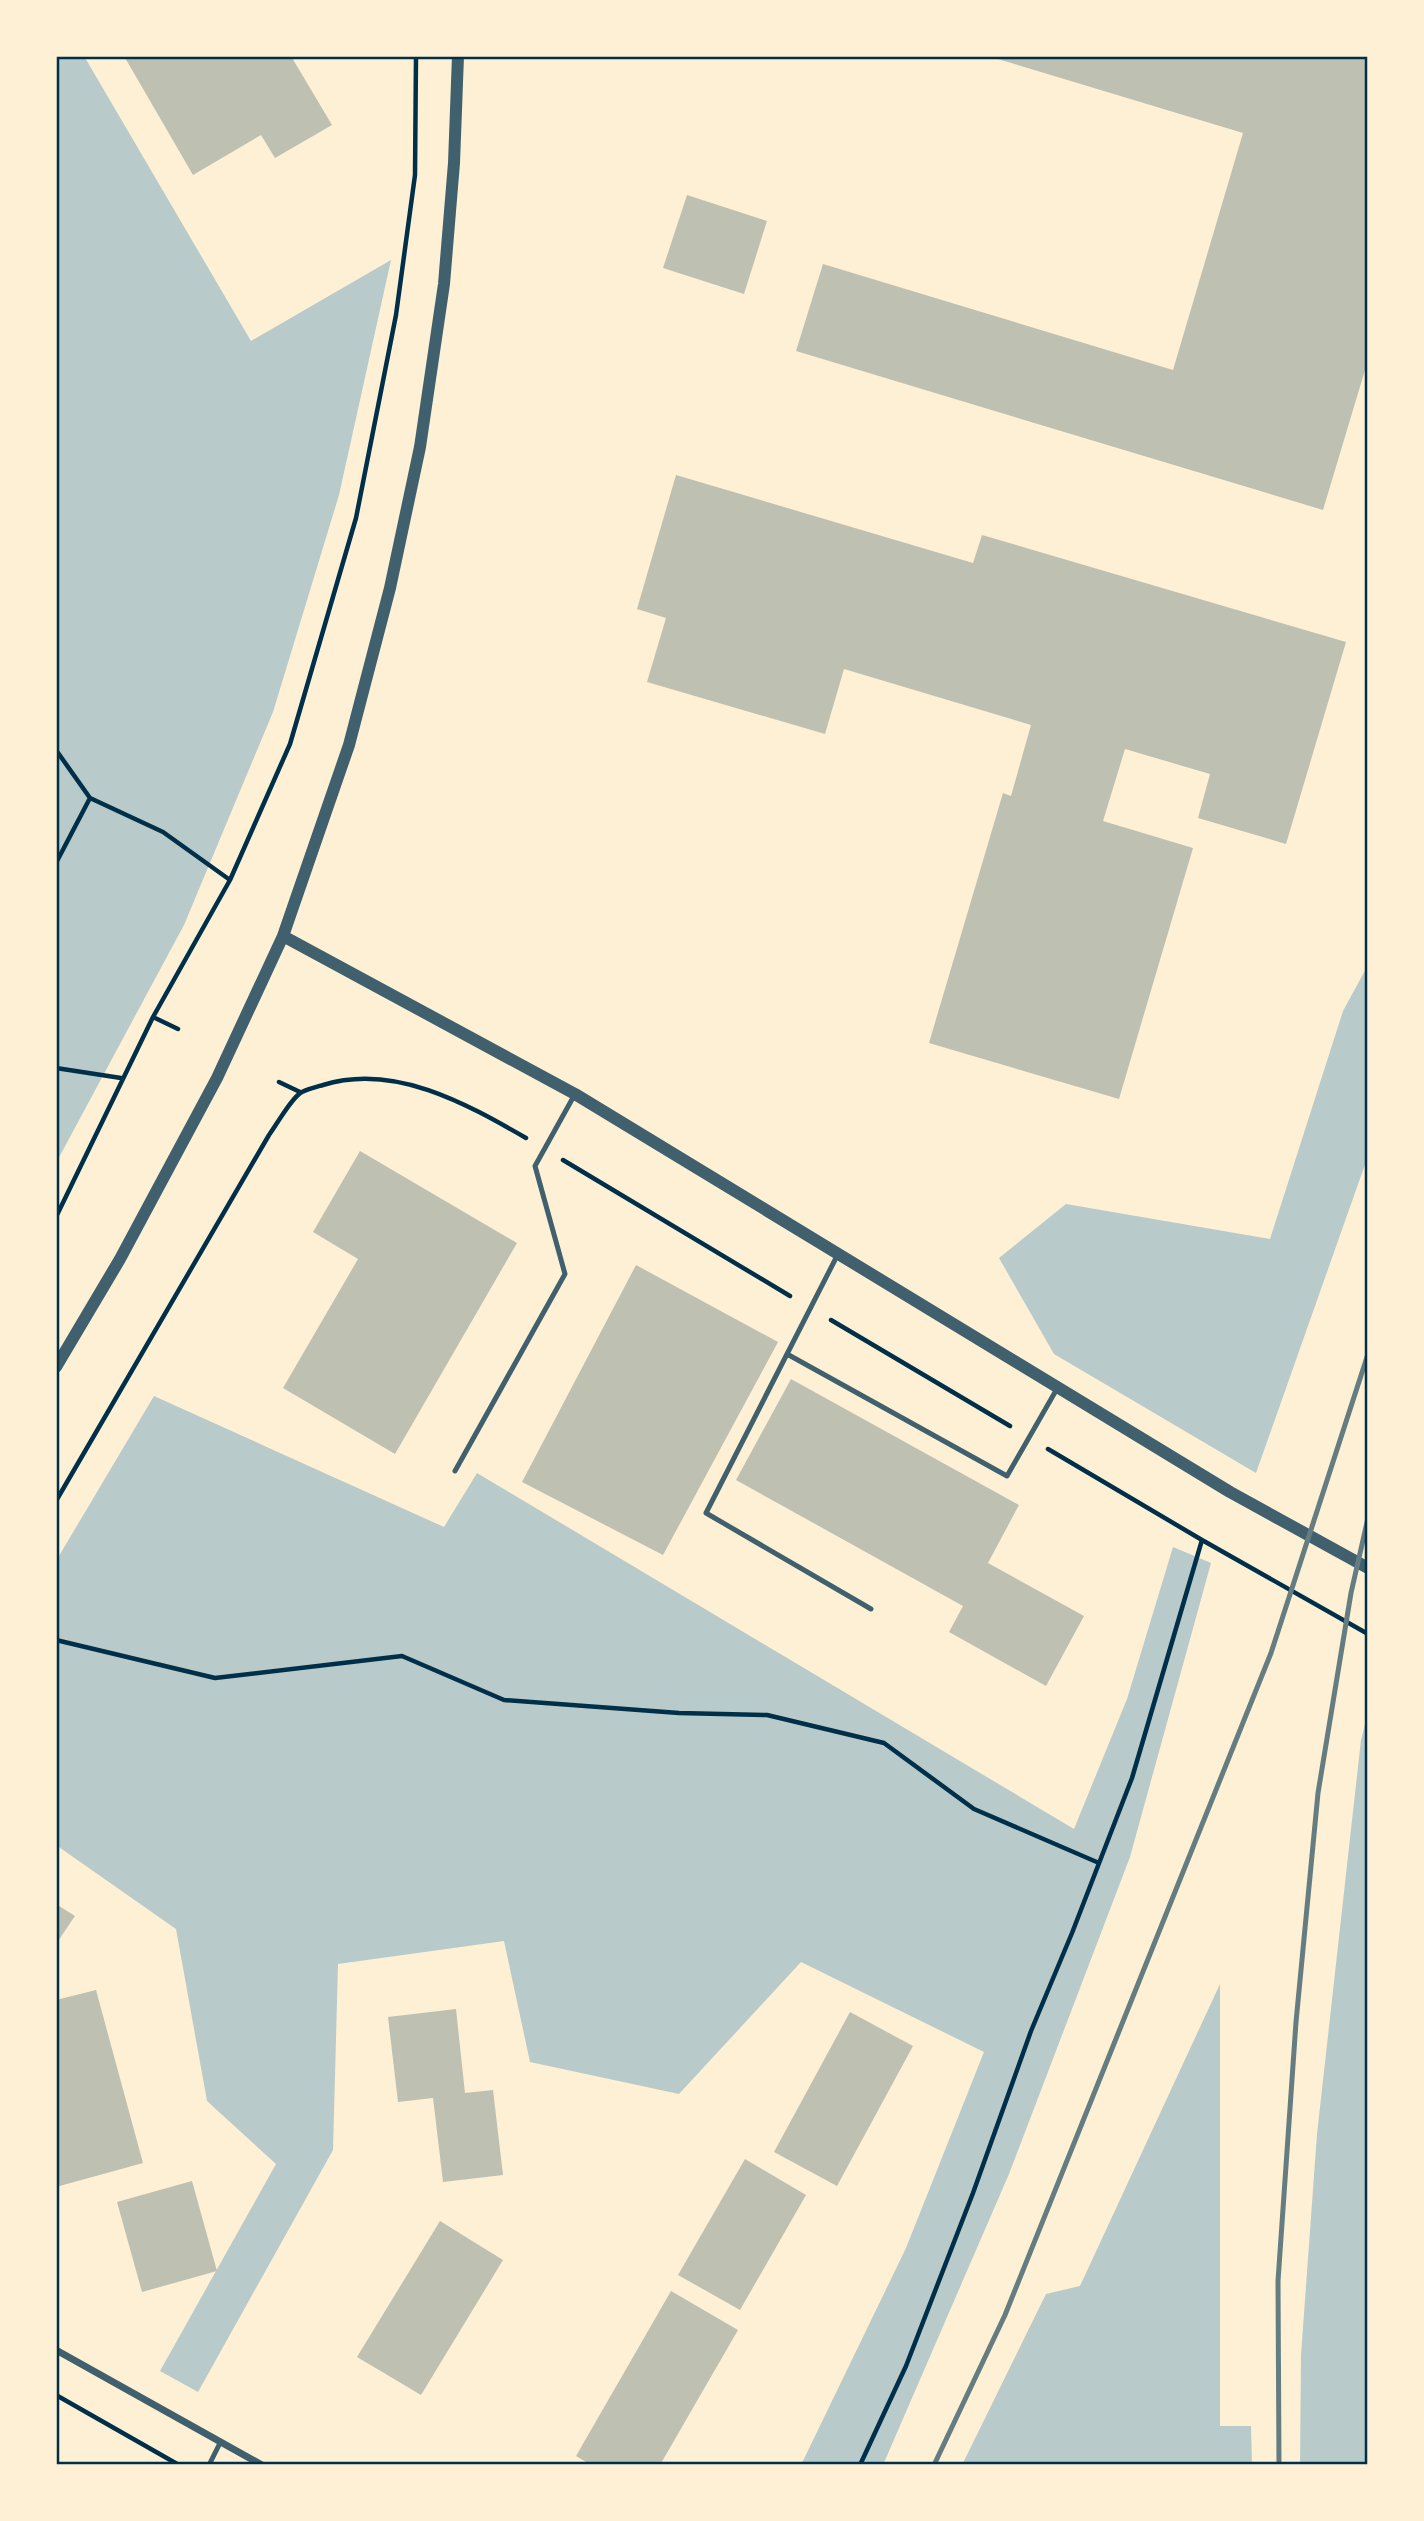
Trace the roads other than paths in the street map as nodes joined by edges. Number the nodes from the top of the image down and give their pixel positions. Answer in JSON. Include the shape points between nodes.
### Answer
{"nodes":[{"id":1,"x":458,"y":56,"type":"edge"},
{"id":2,"x":283,"y":936,"type":"junction"},
{"id":3,"x":575,"y":1094,"type":"junction"},
{"id":4,"x":838,"y":1254,"type":"junction"},
{"id":5,"x":787,"y":1354,"type":"junction"},
{"id":6,"x":56,"y":1367,"type":"edge"},
{"id":7,"x":1058,"y":1387,"type":"junction"},
{"id":8,"x":455,"y":1471,"type":"dead end"},
{"id":9,"x":1368,"y":1569,"type":"edge"},
{"id":10,"x":871,"y":1609,"type":"dead end"},
{"id":11,"x":56,"y":2350,"type":"edge"},
{"id":12,"x":220,"y":2443,"type":"junction"},
{"id":13,"x":209,"y":2465,"type":"edge"},
{"id":14,"x":262,"y":2465,"type":"edge"}],
"edges":[{"from":1,"to":2,"type":"street","via":[[444,284],[420,447],[390,588],[349,744]]},
{"from":2,"to":3,"type":"street"},
{"from":2,"to":6,"type":"street","via":[[217,1078]]},
{"from":3,"to":4,"type":"street"},
{"from":3,"to":8,"type":"lane","via":[[535,1166],[565,1274]]},
{"from":4,"to":5,"type":"lane"},
{"from":4,"to":7,"type":"street"},
{"from":5,"to":7,"type":"lane","via":[[1007,1476]]},
{"from":5,"to":10,"type":"lane","via":[[706,1513]]},
{"from":7,"to":9,"type":"street"},
{"from":11,"to":12,"type":"street"},
{"from":12,"to":13,"type":"lane"},
{"from":12,"to":14,"type":"street"}]}
